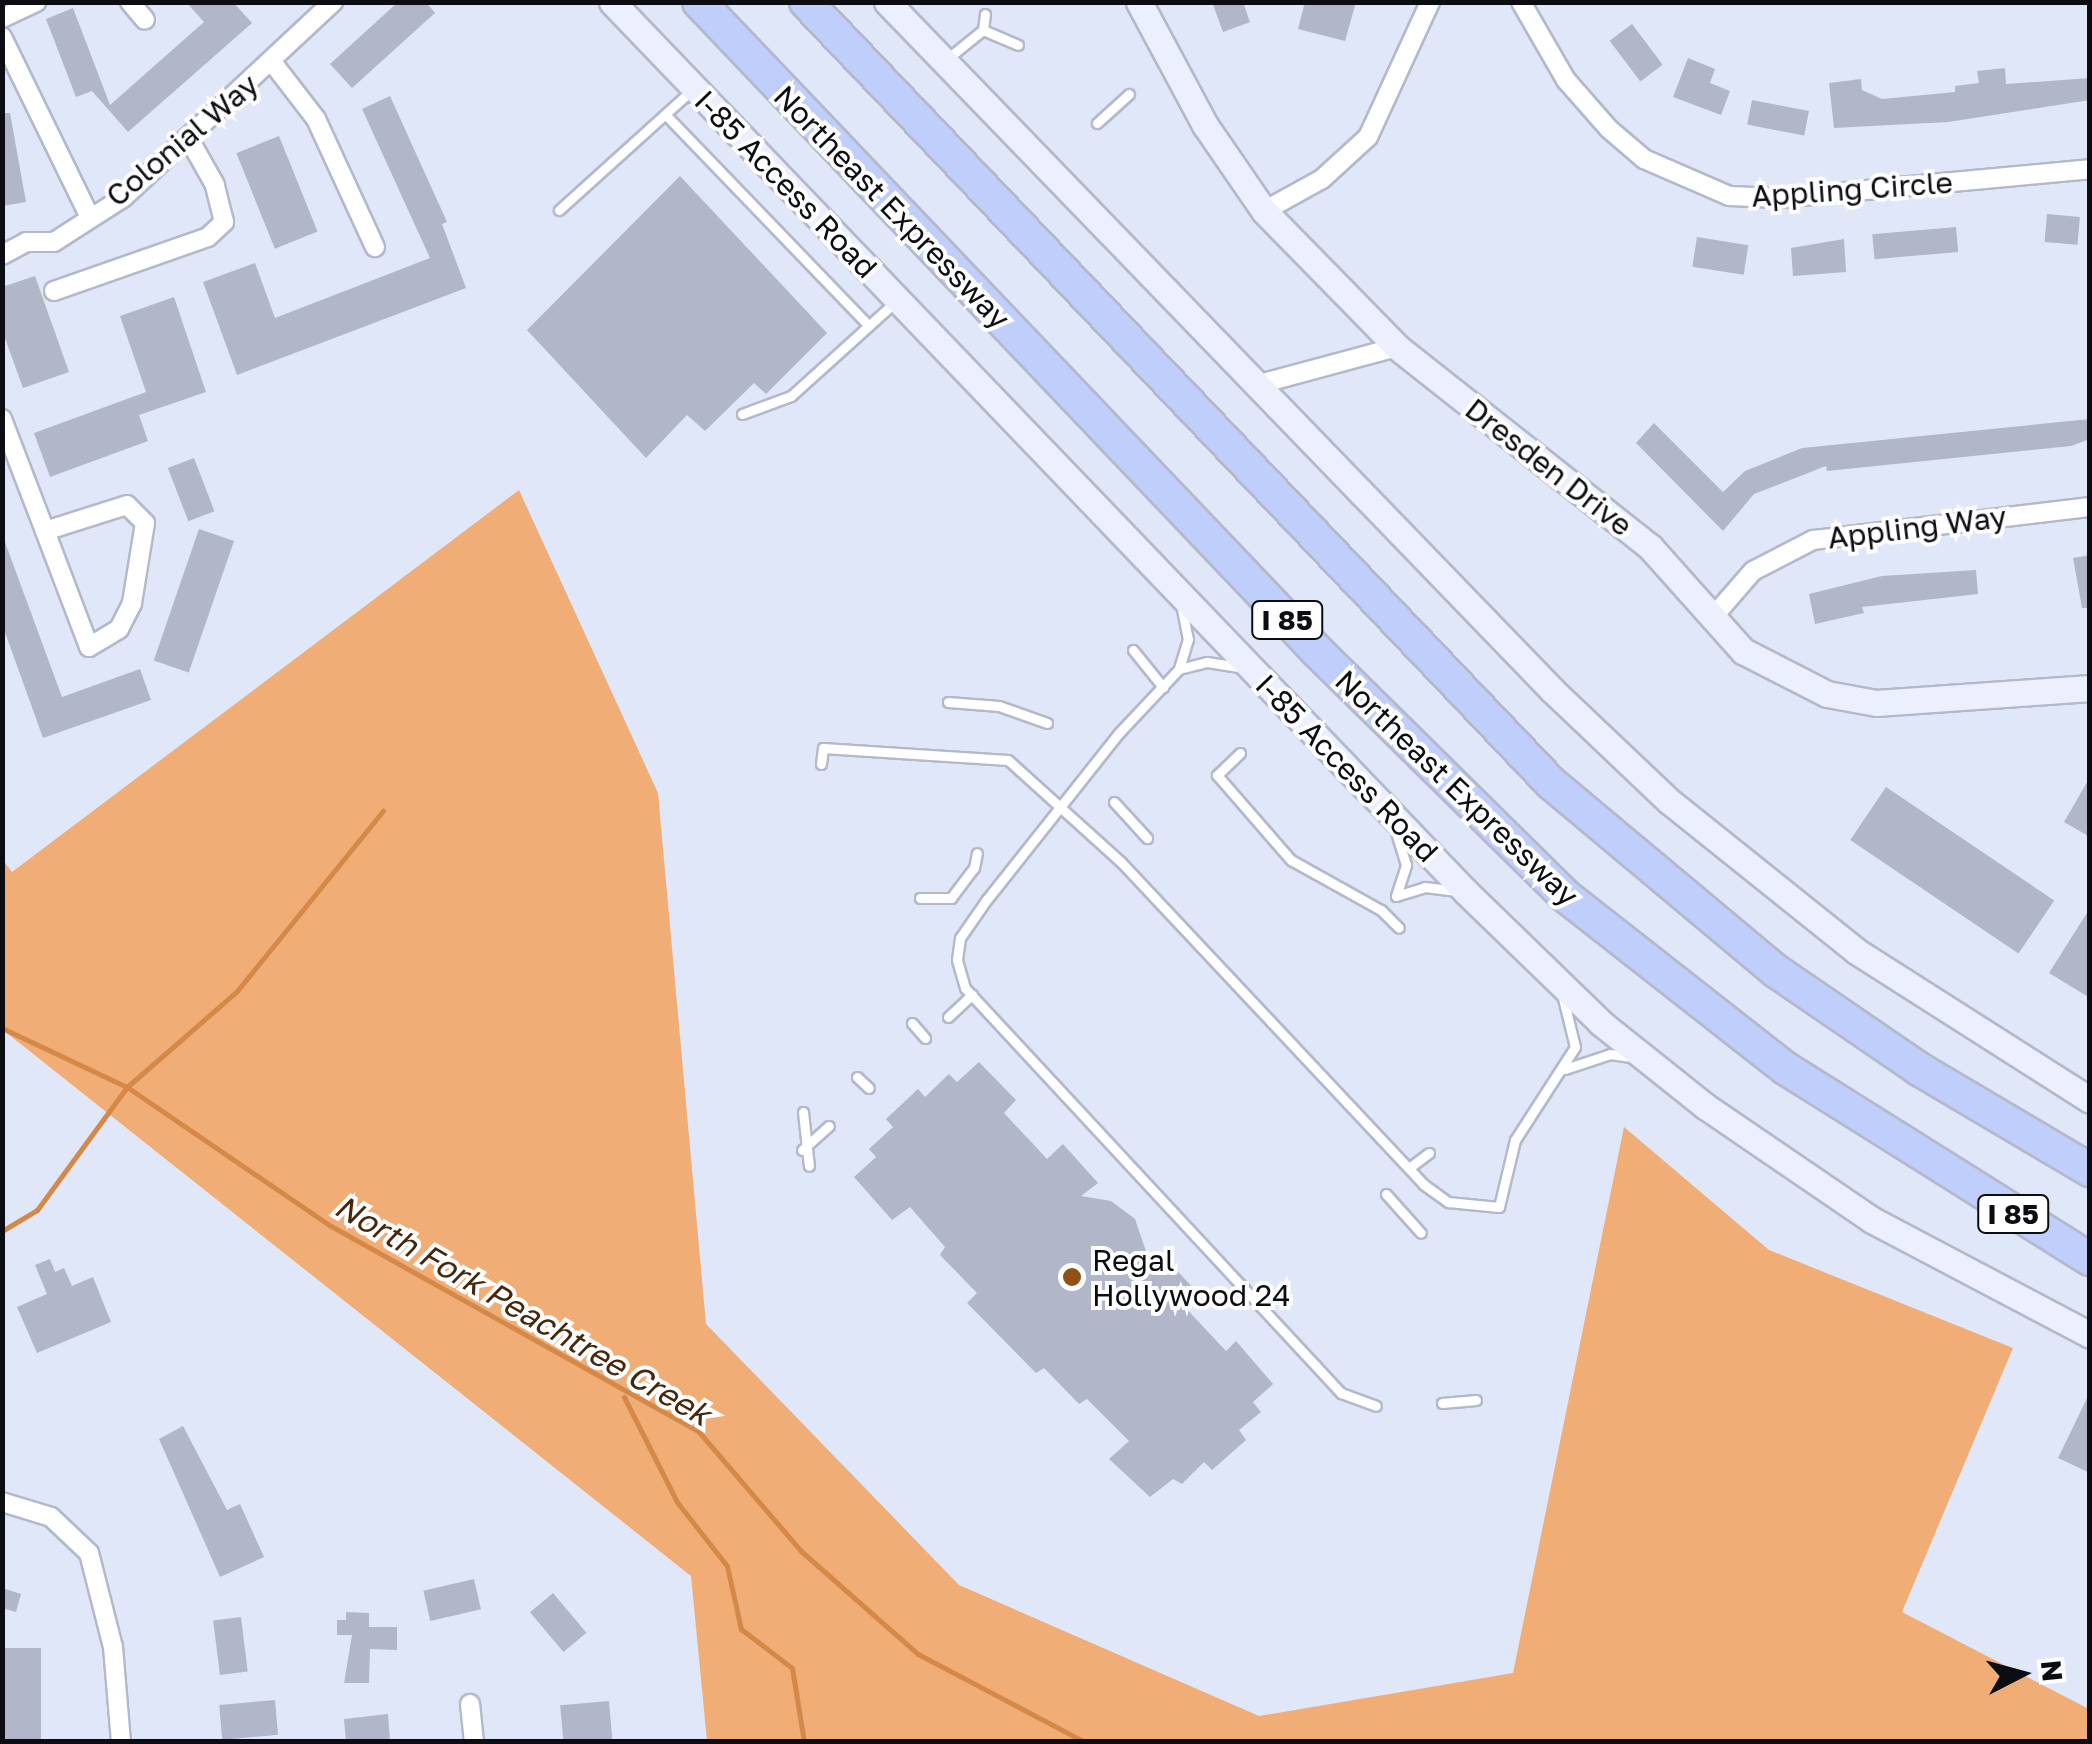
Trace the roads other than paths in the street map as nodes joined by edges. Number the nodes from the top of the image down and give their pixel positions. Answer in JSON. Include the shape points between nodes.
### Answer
{"nodes":[{"id":1,"x":38,"y":2,"type":"edge"},
{"id":2,"x":130,"y":2,"type":"edge"},
{"id":3,"x":333,"y":2,"type":"edge"},
{"id":4,"x":612,"y":2,"type":"edge"},
{"id":5,"x":699,"y":2,"type":"edge"},
{"id":6,"x":806,"y":2,"type":"edge"},
{"id":7,"x":888,"y":2,"type":"edge"},
{"id":8,"x":1139,"y":2,"type":"edge"},
{"id":9,"x":1430,"y":2,"type":"edge"},
{"id":10,"x":1521,"y":2,"type":"edge"},
{"id":11,"x":985,"y":14,"type":"dead end"},
{"id":12,"x":2,"y":18,"type":"edge"},
{"id":13,"x":145,"y":20,"type":"dead end"},
{"id":14,"x":983,"y":30,"type":"junction"},
{"id":15,"x":2,"y":38,"type":"edge"},
{"id":16,"x":1018,"y":45,"type":"dead end"},
{"id":17,"x":944,"y":61,"type":"junction"},
{"id":18,"x":272,"y":62,"type":"junction"},
{"id":19,"x":12,"y":84,"type":"edge"},
{"id":20,"x":695,"y":88,"type":"junction"},
{"id":21,"x":1129,"y":94,"type":"dead end"},
{"id":22,"x":666,"y":116,"type":"junction"},
{"id":23,"x":1096,"y":123,"type":"dead end"},
{"id":24,"x":188,"y":137,"type":"junction"},
{"id":25,"x":2090,"y":169,"type":"edge"},
{"id":26,"x":559,"y":210,"type":"dead end"},
{"id":27,"x":1264,"y":211,"type":"junction"},
{"id":28,"x":89,"y":214,"type":"junction"},
{"id":29,"x":375,"y":247,"type":"dead end"},
{"id":30,"x":2,"y":255,"type":"edge"},
{"id":31,"x":54,"y":291,"type":"dead end"},
{"id":32,"x":898,"y":300,"type":"junction"},
{"id":33,"x":868,"y":325,"type":"junction"},
{"id":34,"x":1397,"y":347,"type":"junction"},
{"id":35,"x":1256,"y":385,"type":"junction"},
{"id":36,"x":742,"y":414,"type":"dead end"},
{"id":37,"x":2,"y":419,"type":"edge"},
{"id":38,"x":2090,"y":507,"type":"edge"},
{"id":39,"x":45,"y":531,"type":"junction"},
{"id":40,"x":1174,"y":587,"type":"junction"},
{"id":41,"x":1713,"y":617,"type":"junction"},
{"id":42,"x":1133,"y":650,"type":"dead end"},
{"id":43,"x":1179,"y":669,"type":"junction"},
{"id":44,"x":1255,"y":672,"type":"junction"},
{"id":45,"x":1163,"y":686,"type":"junction"},
{"id":46,"x":2090,"y":688,"type":"edge"},
{"id":47,"x":948,"y":702,"type":"dead end"},
{"id":48,"x":1048,"y":723,"type":"dead end"},
{"id":49,"x":1240,"y":753,"type":"dead end"},
{"id":50,"x":822,"y":764,"type":"dead end"},
{"id":51,"x":1114,"y":802,"type":"dead end"},
{"id":52,"x":1061,"y":807,"type":"junction"},
{"id":53,"x":1384,"y":808,"type":"junction"},
{"id":54,"x":1147,"y":838,"type":"dead end"},
{"id":55,"x":977,"y":853,"type":"dead end"},
{"id":56,"x":1466,"y":892,"type":"junction"},
{"id":57,"x":920,"y":898,"type":"dead end"},
{"id":58,"x":1399,"y":928,"type":"dead end"},
{"id":59,"x":1553,"y":977,"type":"junction"},
{"id":60,"x":972,"y":995,"type":"junction"},
{"id":61,"x":948,"y":1017,"type":"dead end"},
{"id":62,"x":912,"y":1023,"type":"dead end"},
{"id":63,"x":925,"y":1038,"type":"dead end"},
{"id":64,"x":1648,"y":1060,"type":"junction"},
{"id":65,"x":1562,"y":1071,"type":"junction"},
{"id":66,"x":856,"y":1078,"type":"dead end"},
{"id":67,"x":869,"y":1088,"type":"dead end"},
{"id":68,"x":2090,"y":1100,"type":"edge"},
{"id":69,"x":802,"y":1112,"type":"dead end"},
{"id":70,"x":829,"y":1126,"type":"dead end"},
{"id":71,"x":802,"y":1150,"type":"junction"},
{"id":72,"x":1428,"y":1153,"type":"dead end"},
{"id":73,"x":808,"y":1166,"type":"dead end"},
{"id":74,"x":1408,"y":1168,"type":"junction"},
{"id":75,"x":2090,"y":1170,"type":"edge"},
{"id":76,"x":1386,"y":1194,"type":"dead end"},
{"id":77,"x":1421,"y":1234,"type":"dead end"},
{"id":78,"x":2090,"y":1259,"type":"edge"},
{"id":79,"x":2090,"y":1335,"type":"edge"},
{"id":80,"x":1476,"y":1400,"type":"dead end"},
{"id":81,"x":1442,"y":1404,"type":"dead end"},
{"id":82,"x":1376,"y":1406,"type":"dead end"},
{"id":83,"x":2,"y":1502,"type":"edge"},
{"id":84,"x":470,"y":1704,"type":"dead end"},
{"id":85,"x":120,"y":1742,"type":"edge"},
{"id":86,"x":474,"y":1742,"type":"edge"}],
"edges":[{"from":1,"to":12,"type":"street"},
{"from":2,"to":13,"type":"street"},
{"from":3,"to":18,"type":"street","name":"Colonial Way"},
{"from":4,"to":20,"type":"main road","name":"I-85 Access Road"},
{"from":5,"to":78,"type":"highway","name":"Northeast Expressway","number":"I 85","via":[[1317,652],[1562,894],[1785,1068]]},
{"from":6,"to":75,"type":"highway","number":"I 85","via":[[1551,783],[1776,972]]},
{"from":7,"to":17,"type":"main road"},
{"from":8,"to":27,"type":"main road","name":"Dresden Drive","via":[[1205,125]]},
{"from":9,"to":27,"type":"street","via":[[1368,137],[1322,179]]},
{"from":10,"to":25,"type":"street","name":"Appling Circle","via":[[1566,80],[1609,129],[1674,176],[1730,196],[1780,198]]},
{"from":11,"to":14,"type":"lane"},
{"from":14,"to":16,"type":"lane"},
{"from":14,"to":17,"type":"lane"},
{"from":15,"to":19,"type":"street","name":"Colonial Way"},
{"from":17,"to":35,"type":"main road"},
{"from":18,"to":24,"type":"street","name":"Colonial Way"},
{"from":18,"to":29,"type":"street","name":"Colonial Way","via":[[316,118]]},
{"from":19,"to":28,"type":"street","name":"Colonial Way"},
{"from":20,"to":22,"type":"lane"},
{"from":20,"to":32,"type":"main road","name":"I-85 Access Road"},
{"from":21,"to":23,"type":"lane"},
{"from":22,"to":26,"type":"lane"},
{"from":22,"to":33,"type":"lane"},
{"from":24,"to":28,"type":"street","name":"Colonial Way","via":[[124,197]]},
{"from":24,"to":31,"type":"street","via":[[215,185],[224,222],[208,237]]},
{"from":27,"to":34,"type":"main road","name":"Dresden Drive"},
{"from":28,"to":30,"type":"street","name":"Colonial Way","via":[[54,242],[26,242]]},
{"from":32,"to":33,"type":"lane"},
{"from":32,"to":40,"type":"main road","name":"I-85 Access Road"},
{"from":33,"to":36,"type":"lane","via":[[791,396]]},
{"from":34,"to":35,"type":"street"},
{"from":34,"to":41,"type":"main road","name":"Dresden Drive","via":[[1650,548]]},
{"from":35,"to":68,"type":"main road","via":[[1670,802],[1871,962]]},
{"from":37,"to":39,"type":"street"},
{"from":38,"to":41,"type":"street","name":"Appling Way","via":[[1813,540],[1754,572]]},
{"from":39,"to":39,"type":"street","via":[[127,505],[145,523],[132,602],[119,629],[89,647]]},
{"from":40,"to":43,"type":"lane","via":[[1188,639]]},
{"from":40,"to":44,"type":"main road","name":"I-85 Access Road"},
{"from":41,"to":46,"type":"main road","name":"Dresden Drive","via":[[1743,651],[1843,698],[1876,704]]},
{"from":42,"to":45,"type":"lane"},
{"from":43,"to":44,"type":"lane","via":[[1218,661]]},
{"from":43,"to":45,"type":"lane"},
{"from":44,"to":53,"type":"main road","name":"I-85 Access Road"},
{"from":45,"to":52,"type":"lane"},
{"from":47,"to":48,"type":"lane","via":[[999,706]]},
{"from":49,"to":58,"type":"lane","via":[[1218,775],[1288,856],[1381,910]]},
{"from":50,"to":52,"type":"lane","via":[[823,748],[1008,760]]},
{"from":51,"to":54,"type":"lane"},
{"from":52,"to":60,"type":"lane","via":[[960,938],[957,960]]},
{"from":52,"to":74,"type":"lane","via":[[1121,862]]},
{"from":53,"to":56,"type":"main road","name":"I-85 Access Road"},
{"from":53,"to":56,"type":"lane","via":[[1406,865],[1396,896],[1426,887]]},
{"from":55,"to":57,"type":"lane","via":[[951,898]]},
{"from":56,"to":59,"type":"main road","name":"I-85 Access Road"},
{"from":59,"to":64,"type":"main road","name":"I-85 Access Road"},
{"from":59,"to":65,"type":"lane","via":[[1576,1033]]},
{"from":60,"to":61,"type":"lane"},
{"from":60,"to":82,"type":"lane","via":[[1341,1392]]},
{"from":62,"to":63,"type":"lane"},
{"from":64,"to":65,"type":"lane","via":[[1610,1054]]},
{"from":64,"to":79,"type":"main road","name":"I-85 Access Road","via":[[1872,1220]]},
{"from":65,"to":74,"type":"lane","via":[[1515,1140],[1499,1207],[1448,1202]]},
{"from":66,"to":67,"type":"lane"},
{"from":69,"to":71,"type":"lane"},
{"from":70,"to":71,"type":"lane"},
{"from":71,"to":73,"type":"lane"},
{"from":72,"to":74,"type":"lane"},
{"from":76,"to":77,"type":"lane"},
{"from":80,"to":81,"type":"lane"},
{"from":83,"to":85,"type":"street","via":[[51,1517],[90,1553],[113,1647]]},
{"from":84,"to":86,"type":"street"}]}
